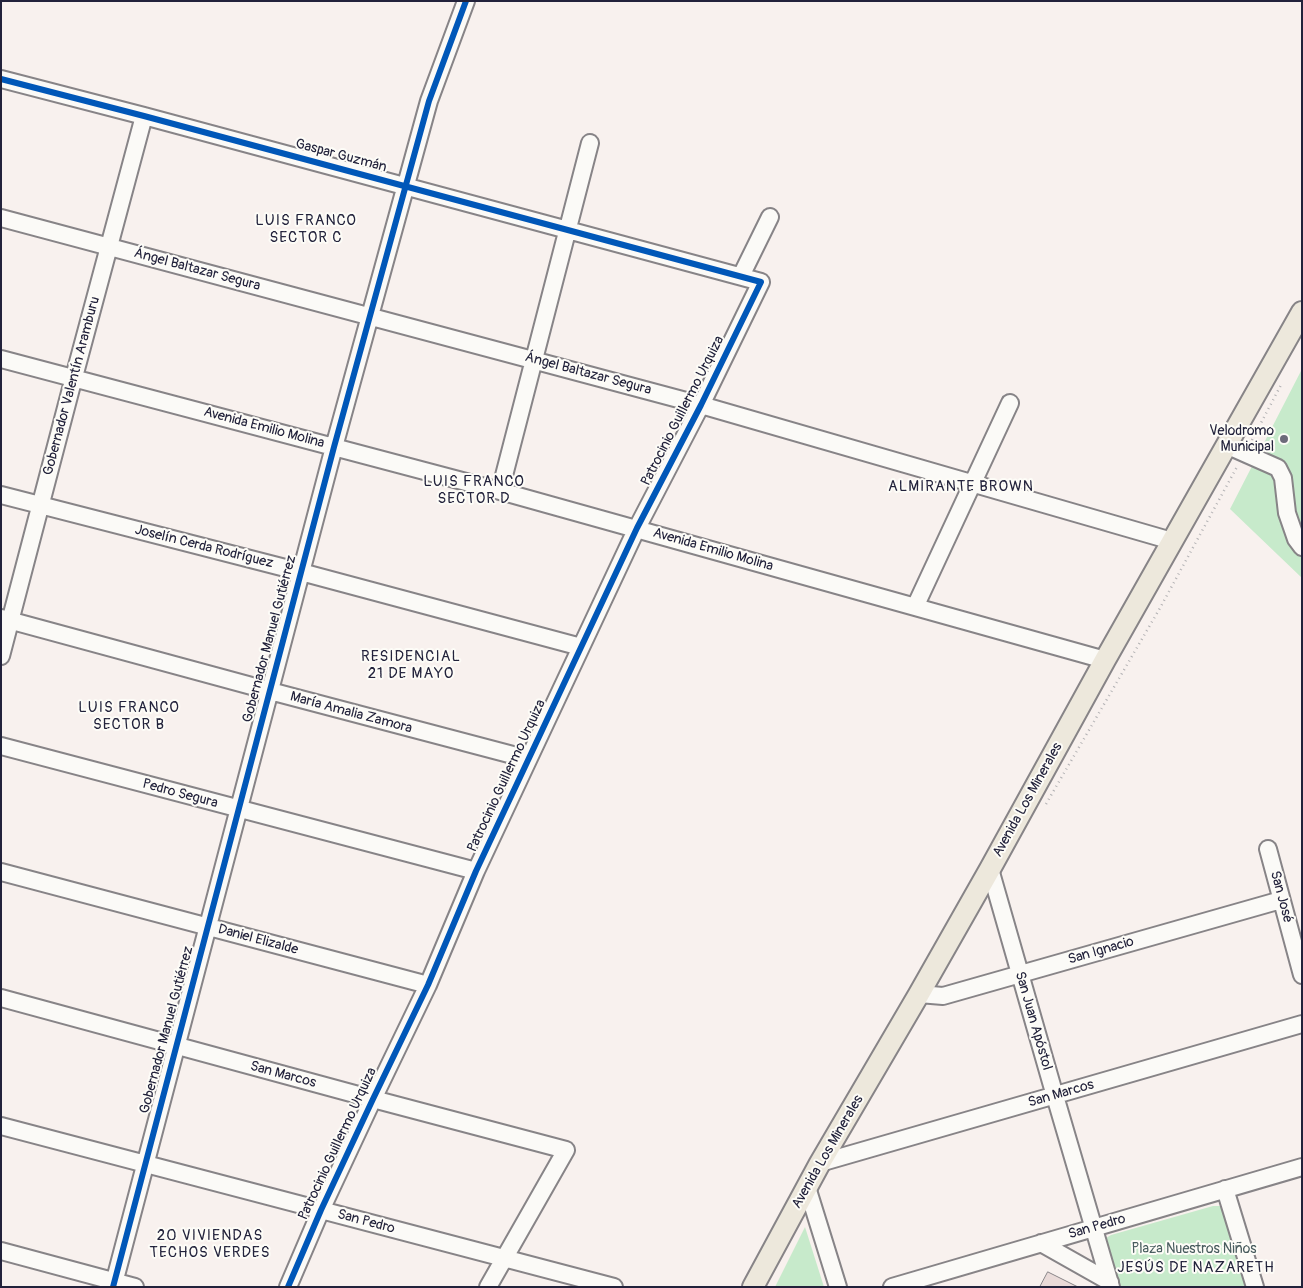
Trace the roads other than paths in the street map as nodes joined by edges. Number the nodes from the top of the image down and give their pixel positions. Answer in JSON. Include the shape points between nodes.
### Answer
{"nodes":[{"id":1,"x":466,"y":1,"type":"edge"},
{"id":2,"x":1,"y":79,"type":"edge"},
{"id":3,"x":144,"y":116,"type":"junction"},
{"id":4,"x":590,"y":143,"type":"dead end"},
{"id":5,"x":406,"y":186,"type":"junction"},
{"id":6,"x":770,"y":217,"type":"dead end"},
{"id":7,"x":1,"y":218,"type":"edge"},
{"id":8,"x":567,"y":229,"type":"junction"},
{"id":9,"x":109,"y":246,"type":"junction"},
{"id":10,"x":741,"y":276,"type":"junction"},
{"id":11,"x":761,"y":282,"type":"joint"},
{"id":12,"x":1302,"y":312,"type":"edge"},
{"id":13,"x":370,"y":316,"type":"junction"},
{"id":14,"x":1,"y":359,"type":"edge"},
{"id":15,"x":533,"y":360,"type":"junction"},
{"id":16,"x":74,"y":378,"type":"junction"},
{"id":17,"x":1010,"y":403,"type":"dead end"},
{"id":18,"x":701,"y":404,"type":"junction"},
{"id":19,"x":1226,"y":445,"type":"junction"},
{"id":20,"x":334,"y":447,"type":"junction"},
{"id":21,"x":974,"y":483,"type":"junction"},
{"id":22,"x":500,"y":491,"type":"junction"},
{"id":23,"x":1,"y":495,"type":"edge"},
{"id":24,"x":40,"y":506,"type":"junction"},
{"id":25,"x":637,"y":528,"type":"junction"},
{"id":26,"x":1172,"y":541,"type":"junction"},
{"id":27,"x":1302,"y":547,"type":"edge"},
{"id":28,"x":301,"y":572,"type":"junction"},
{"id":29,"x":915,"y":607,"type":"junction"},
{"id":30,"x":6,"y":619,"type":"edge"},
{"id":31,"x":581,"y":648,"type":"junction"},
{"id":32,"x":1,"y":656,"type":"edge"},
{"id":33,"x":1105,"y":660,"type":"junction"},
{"id":34,"x":270,"y":691,"type":"junction"},
{"id":35,"x":1,"y":746,"type":"edge"},
{"id":36,"x":528,"y":759,"type":"junction"},
{"id":37,"x":238,"y":809,"type":"junction"},
{"id":38,"x":1268,"y":849,"type":"dead end"},
{"id":39,"x":990,"y":869,"type":"junction"},
{"id":40,"x":476,"y":871,"type":"junction"},
{"id":41,"x":1,"y":872,"type":"edge"},
{"id":42,"x":1281,"y":900,"type":"junction"},
{"id":43,"x":207,"y":927,"type":"junction"},
{"id":44,"x":1020,"y":974,"type":"junction"},
{"id":45,"x":1302,"y":975,"type":"edge"},
{"id":46,"x":428,"y":985,"type":"junction"},
{"id":47,"x":919,"y":994,"type":"junction"},
{"id":48,"x":1,"y":998,"type":"edge"},
{"id":49,"x":1302,"y":1024,"type":"edge"},
{"id":50,"x":177,"y":1046,"type":"junction"},
{"id":51,"x":1055,"y":1096,"type":"junction"},
{"id":52,"x":372,"y":1099,"type":"junction"},
{"id":53,"x":1,"y":1126,"type":"edge"},
{"id":54,"x":145,"y":1163,"type":"junction"},
{"id":55,"x":820,"y":1163,"type":"junction"},
{"id":56,"x":1302,"y":1167,"type":"edge"},
{"id":57,"x":807,"y":1187,"type":"junction"},
{"id":58,"x":1225,"y":1189,"type":"junction"},
{"id":59,"x":321,"y":1210,"type":"junction"},
{"id":60,"x":1094,"y":1228,"type":"junction"},
{"id":61,"x":1041,"y":1243,"type":"junction"},
{"id":62,"x":1,"y":1251,"type":"edge"},
{"id":63,"x":505,"y":1258,"type":"junction"},
{"id":64,"x":113,"y":1284,"type":"edge"},
{"id":65,"x":1110,"y":1284,"type":"edge"},
{"id":66,"x":899,"y":1286,"type":"edge"},
{"id":67,"x":134,"y":1287,"type":"edge"},
{"id":68,"x":288,"y":1287,"type":"edge"},
{"id":69,"x":488,"y":1287,"type":"edge"},
{"id":70,"x":614,"y":1287,"type":"edge"},
{"id":71,"x":753,"y":1287,"type":"edge"},
{"id":72,"x":838,"y":1287,"type":"edge"},
{"id":73,"x":1254,"y":1287,"type":"edge"}],
"edges":[{"from":1,"to":5,"type":"street","name":"Gobernador Manuel Gutiérrez","via":[[429,102]]},
{"from":2,"to":3,"type":"street","name":"Gaspar Guzmán"},
{"from":3,"to":5,"type":"street","name":"Gaspar Guzmán"},
{"from":3,"to":9,"type":"street","name":"Gobernador Valentín Aramburu"},
{"from":4,"to":8,"type":"street"},
{"from":5,"to":8,"type":"street","name":"Gaspar Guzmán"},
{"from":5,"to":13,"type":"street","name":"Gobernador Manuel Gutiérrez"},
{"from":6,"to":10,"type":"street"},
{"from":7,"to":9,"type":"street","name":"Ángel Baltazar Segura"},
{"from":8,"to":10,"type":"street","name":"Gaspar Guzmán"},
{"from":8,"to":15,"type":"street"},
{"from":9,"to":13,"type":"street","name":"Ángel Baltazar Segura"},
{"from":9,"to":16,"type":"street","name":"Gobernador Valentín Aramburu"},
{"from":10,"to":11,"type":"street","name":"Gaspar Guzmán"},
{"from":11,"to":18,"type":"street","name":"Patrocinio Guillermo Urquiza"},
{"from":12,"to":19,"type":"main road","name":"Avenida Los Minerales"},
{"from":13,"to":15,"type":"street","name":"Ángel Baltazar Segura"},
{"from":13,"to":20,"type":"street","name":"Gobernador Manuel Gutiérrez"},
{"from":14,"to":16,"type":"street","name":"Avenida Emilio Molina"},
{"from":15,"to":18,"type":"street","name":"Ángel Baltazar Segura"},
{"from":15,"to":22,"type":"street"},
{"from":16,"to":20,"type":"street","name":"Avenida Emilio Molina"},
{"from":16,"to":24,"type":"street","name":"Gobernador Valentín Aramburu"},
{"from":17,"to":21,"type":"street"},
{"from":18,"to":21,"type":"street","name":"Ángel Baltazar Segura"},
{"from":18,"to":25,"type":"street","name":"Patrocinio Guillermo Urquiza"},
{"from":19,"to":26,"type":"main road","name":"Avenida Los Minerales"},
{"from":19,"to":27,"type":"street","via":[[1278,468],[1283,478],[1287,513]]},
{"from":20,"to":22,"type":"street","name":"Avenida Emilio Molina"},
{"from":20,"to":28,"type":"street","name":"Gobernador Manuel Gutiérrez"},
{"from":21,"to":26,"type":"street","name":"Ángel Baltazar Segura"},
{"from":21,"to":29,"type":"street"},
{"from":22,"to":25,"type":"street","name":"Avenida Emilio Molina"},
{"from":23,"to":24,"type":"street","name":"Joselín Cerda Rodríguez"},
{"from":24,"to":28,"type":"street","name":"Joselín Cerda Rodríguez"},
{"from":24,"to":30,"type":"street","name":"Gobernador Valentín Aramburu"},
{"from":25,"to":29,"type":"street","name":"Avenida Emilio Molina"},
{"from":25,"to":31,"type":"street","name":"Patrocinio Guillermo Urquiza"},
{"from":26,"to":33,"type":"main road","name":"Avenida Los Minerales"},
{"from":28,"to":31,"type":"street","name":"Joselín Cerda Rodríguez"},
{"from":28,"to":34,"type":"street","name":"Gobernador Manuel Gutiérrez"},
{"from":29,"to":33,"type":"street","name":"Avenida Emilio Molina"},
{"from":30,"to":32,"type":"street","name":"Gobernador Valentín Aramburu"},
{"from":30,"to":34,"type":"street","name":"María Amalia Zamora"},
{"from":31,"to":36,"type":"street","name":"Patrocinio Guillermo Urquiza"},
{"from":33,"to":39,"type":"main road","name":"Avenida Los Minerales"},
{"from":34,"to":36,"type":"street","name":"María Amalia Zamora"},
{"from":34,"to":37,"type":"street","name":"Gobernador Manuel Gutiérrez"},
{"from":35,"to":37,"type":"street","name":"Pedro Segura"},
{"from":36,"to":40,"type":"street","name":"Patrocinio Guillermo Urquiza"},
{"from":37,"to":40,"type":"street","name":"Pedro Segura"},
{"from":37,"to":43,"type":"street","name":"Gobernador Manuel Gutiérrez"},
{"from":38,"to":42,"type":"street","name":"San José"},
{"from":39,"to":44,"type":"street","name":"San Juan Apóstol"},
{"from":39,"to":47,"type":"main road","name":"Avenida Los Minerales"},
{"from":40,"to":46,"type":"street","name":"Patrocinio Guillermo Urquiza"},
{"from":41,"to":43,"type":"street","name":"Daniel Elizalde"},
{"from":42,"to":44,"type":"street","name":"San Ignacio"},
{"from":42,"to":45,"type":"street","name":"San José"},
{"from":43,"to":46,"type":"street","name":"Daniel Elizalde"},
{"from":43,"to":50,"type":"street","name":"Gobernador Manuel Gutiérrez"},
{"from":44,"to":47,"type":"street","name":"San Ignacio","via":[[943,996]]},
{"from":44,"to":51,"type":"street","name":"San Juan Apóstol"},
{"from":46,"to":52,"type":"street","name":"Patrocinio Guillermo Urquiza"},
{"from":47,"to":55,"type":"main road","name":"Avenida Los Minerales"},
{"from":48,"to":50,"type":"street","name":"San Marcos"},
{"from":49,"to":51,"type":"street","name":"San Marcos"},
{"from":50,"to":52,"type":"street","name":"San Marcos"},
{"from":50,"to":54,"type":"street","name":"Gobernador Manuel Gutiérrez"},
{"from":51,"to":55,"type":"street","name":"San Marcos"},
{"from":51,"to":60,"type":"street","name":"San Juan Apóstol"},
{"from":52,"to":59,"type":"street","name":"Patrocinio Guillermo Urquiza"},
{"from":52,"to":63,"type":"street","name":"San Marcos","via":[[566,1150]]},
{"from":53,"to":54,"type":"street","name":"San Pedro"},
{"from":54,"to":59,"type":"street","name":"San Pedro"},
{"from":54,"to":64,"type":"street","name":"Gobernador Manuel Gutiérrez"},
{"from":55,"to":57,"type":"main road","name":"Avenida Los Minerales"},
{"from":56,"to":58,"type":"street","name":"San Pedro"},
{"from":57,"to":71,"type":"main road","name":"Avenida Los Minerales"},
{"from":57,"to":72,"type":"street"},
{"from":58,"to":60,"type":"street","name":"San Pedro"},
{"from":58,"to":73,"type":"street"},
{"from":59,"to":63,"type":"street","name":"San Pedro"},
{"from":59,"to":68,"type":"street","name":"Patrocinio Guillermo Urquiza"},
{"from":60,"to":61,"type":"street","name":"San Pedro"},
{"from":60,"to":65,"type":"street","name":"San Juan Apóstol"},
{"from":61,"to":65,"type":"street"},
{"from":61,"to":66,"type":"street","name":"San Pedro"},
{"from":62,"to":64,"type":"street"},
{"from":63,"to":69,"type":"street"},
{"from":63,"to":70,"type":"street","name":"San Pedro"},
{"from":64,"to":67,"type":"street"}]}
